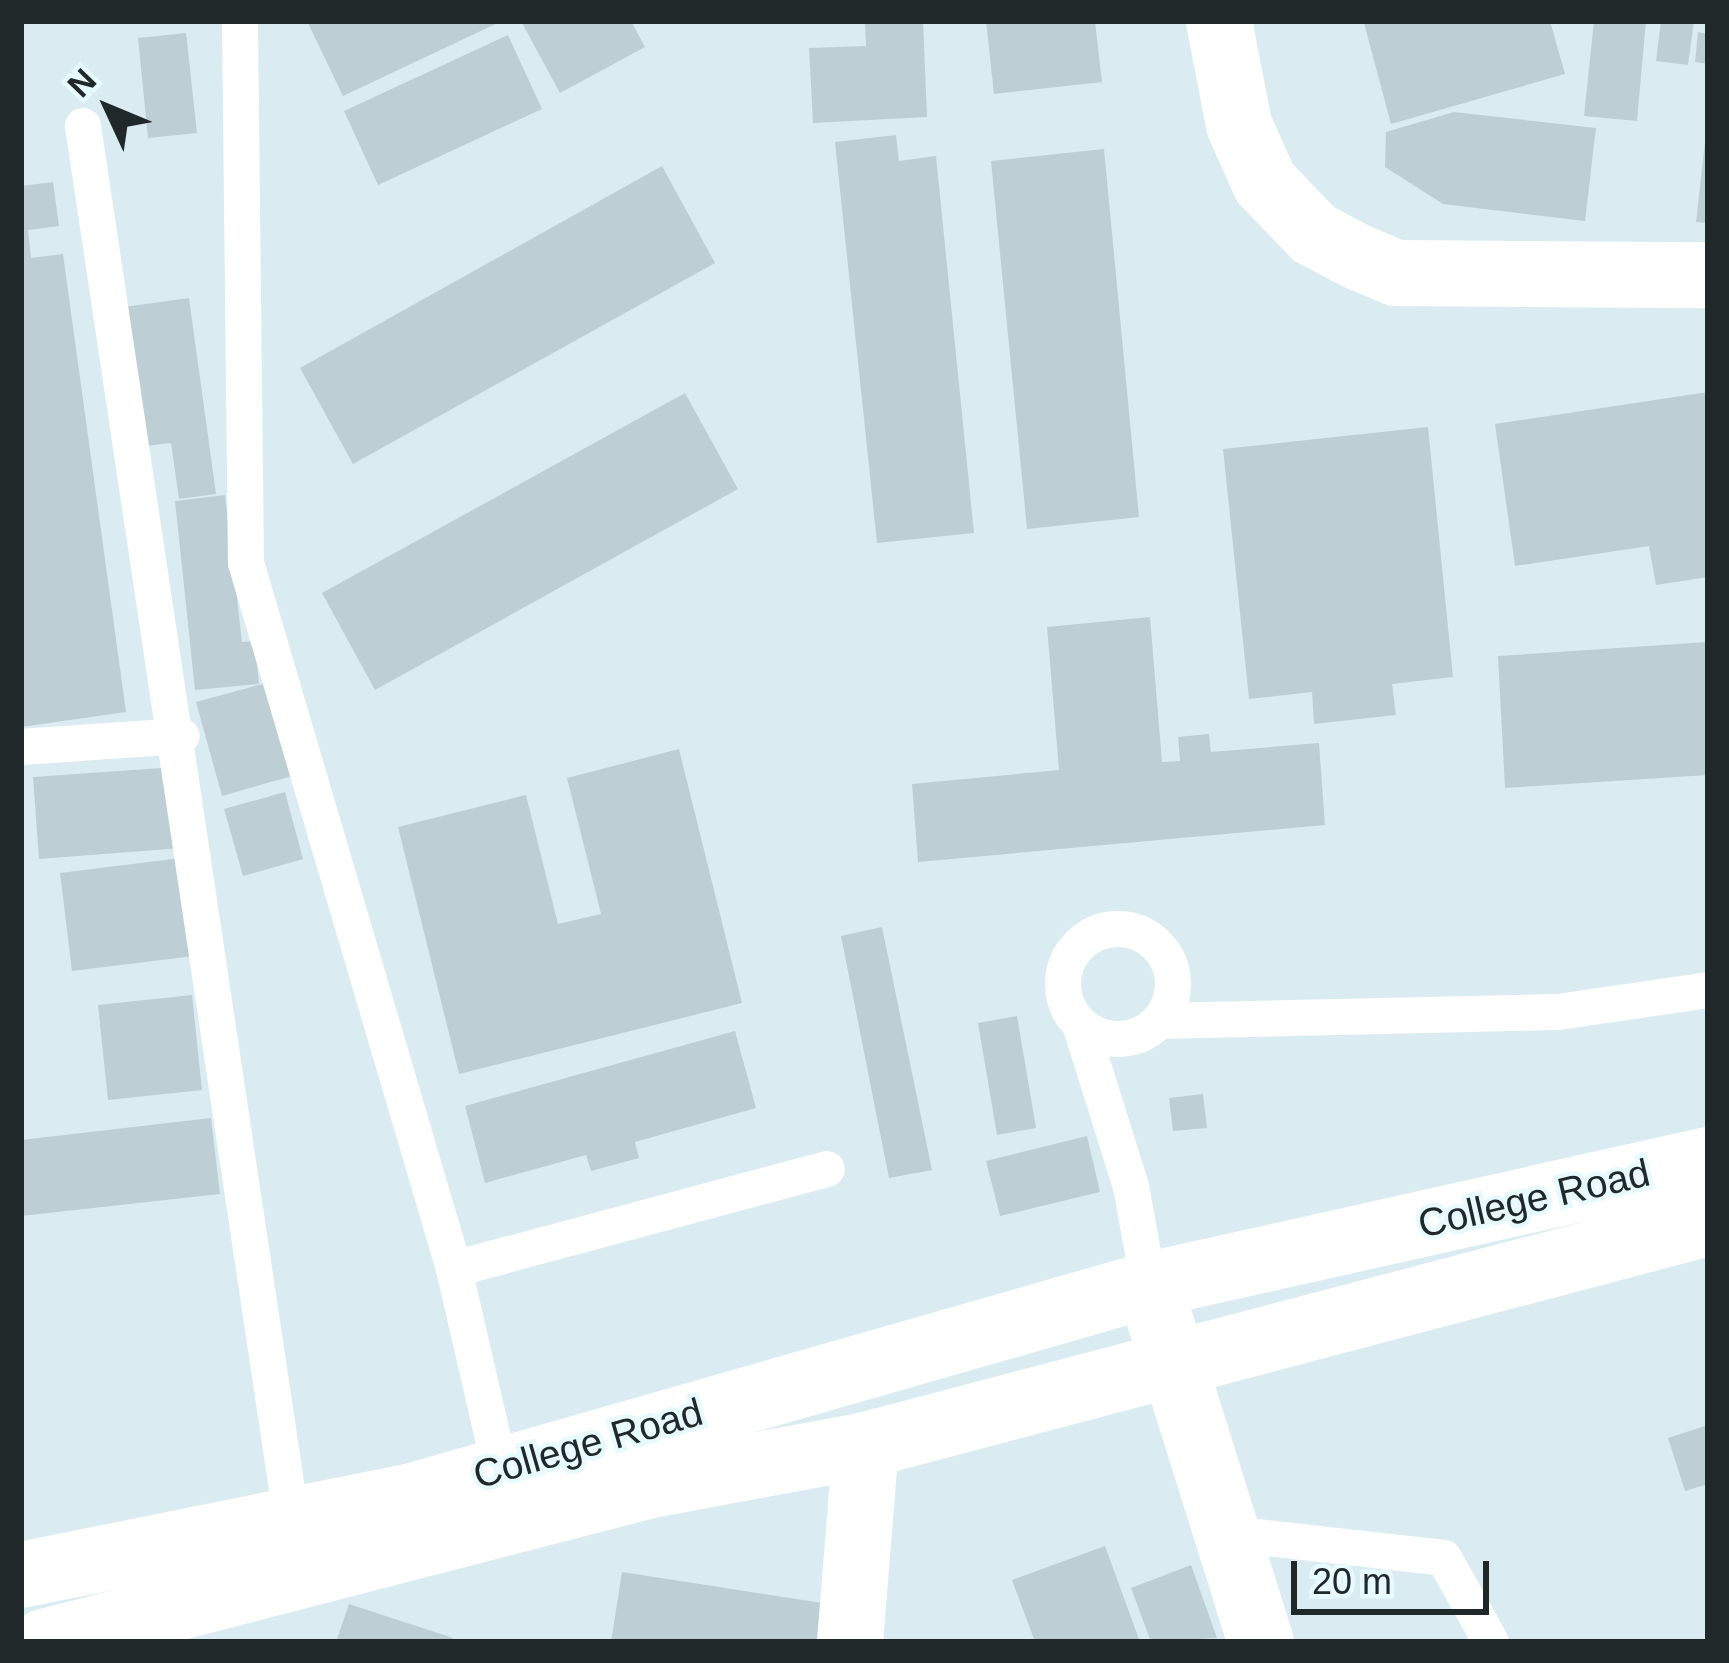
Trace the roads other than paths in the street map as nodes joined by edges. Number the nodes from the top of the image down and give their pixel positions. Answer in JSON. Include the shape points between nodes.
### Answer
{"nodes":[{"id":1,"x":240,"y":21,"type":"edge"},
{"id":2,"x":1219,"y":21,"type":"edge"},
{"id":3,"x":83,"y":126,"type":"dead end"},
{"id":4,"x":1708,"y":275,"type":"edge"},
{"id":5,"x":182,"y":736,"type":"junction"},
{"id":6,"x":21,"y":747,"type":"edge"},
{"id":7,"x":1708,"y":990,"type":"edge"},
{"id":8,"x":1160,"y":1021,"type":"junction"},
{"id":9,"x":1082,"y":1028,"type":"junction"},
{"id":10,"x":1708,"y":1160,"type":"edge"},
{"id":11,"x":827,"y":1169,"type":"dead end"},
{"id":12,"x":1708,"y":1223,"type":"edge"},
{"id":13,"x":454,"y":1269,"type":"junction"},
{"id":14,"x":1149,"y":1285,"type":"junction"},
{"id":15,"x":1170,"y":1364,"type":"junction"},
{"id":16,"x":866,"y":1445,"type":"junction"},
{"id":17,"x":500,"y":1469,"type":"junction"},
{"id":18,"x":292,"y":1522,"type":"junction"},
{"id":19,"x":1230,"y":1534,"type":"junction"},
{"id":20,"x":21,"y":1575,"type":"edge"},
{"id":21,"x":187,"y":1625,"type":"edge"},
{"id":22,"x":44,"y":1642,"type":"edge"},
{"id":23,"x":850,"y":1642,"type":"edge"},
{"id":24,"x":1261,"y":1642,"type":"edge"},
{"id":25,"x":1491,"y":1642,"type":"edge"}],
"edges":[{"from":1,"to":13,"type":"lane","via":[[245,563]]},
{"from":2,"to":4,"type":"main road","via":[[1239,125],[1265,183],[1314,234],[1358,257],[1396,273]]},
{"from":3,"to":5,"type":"lane"},
{"from":5,"to":6,"type":"lane"},
{"from":5,"to":18,"type":"lane"},
{"from":7,"to":8,"type":"lane","via":[[1558,1012]]},
{"from":8,"to":9,"type":"lane","via":[[1122,1040]]},
{"from":8,"to":9,"type":"lane","via":[[1172,1001],[1168,958],[1136,931],[1114,928],[1075,948],[1065,968],[1068,1010]]},
{"from":9,"to":14,"type":"lane","via":[[1131,1187]]},
{"from":10,"to":14,"type":"main road","name":"College Road"},
{"from":11,"to":13,"type":"lane"},
{"from":12,"to":15,"type":"main road","name":"College Road"},
{"from":13,"to":17,"type":"lane"},
{"from":14,"to":15,"type":"main road"},
{"from":14,"to":17,"type":"main road","name":"College Road"},
{"from":15,"to":16,"type":"main road","name":"College Road"},
{"from":15,"to":19,"type":"main road"},
{"from":16,"to":21,"type":"main road","name":"College Road","via":[[651,1485]]},
{"from":16,"to":23,"type":"main road"},
{"from":17,"to":18,"type":"main road","name":"College Road"},
{"from":18,"to":20,"type":"main road","name":"College Road"},
{"from":19,"to":24,"type":"main road"},
{"from":19,"to":25,"type":"lane","via":[[1444,1558]]},
{"from":21,"to":22,"type":"main road","name":"College Road"}]}
